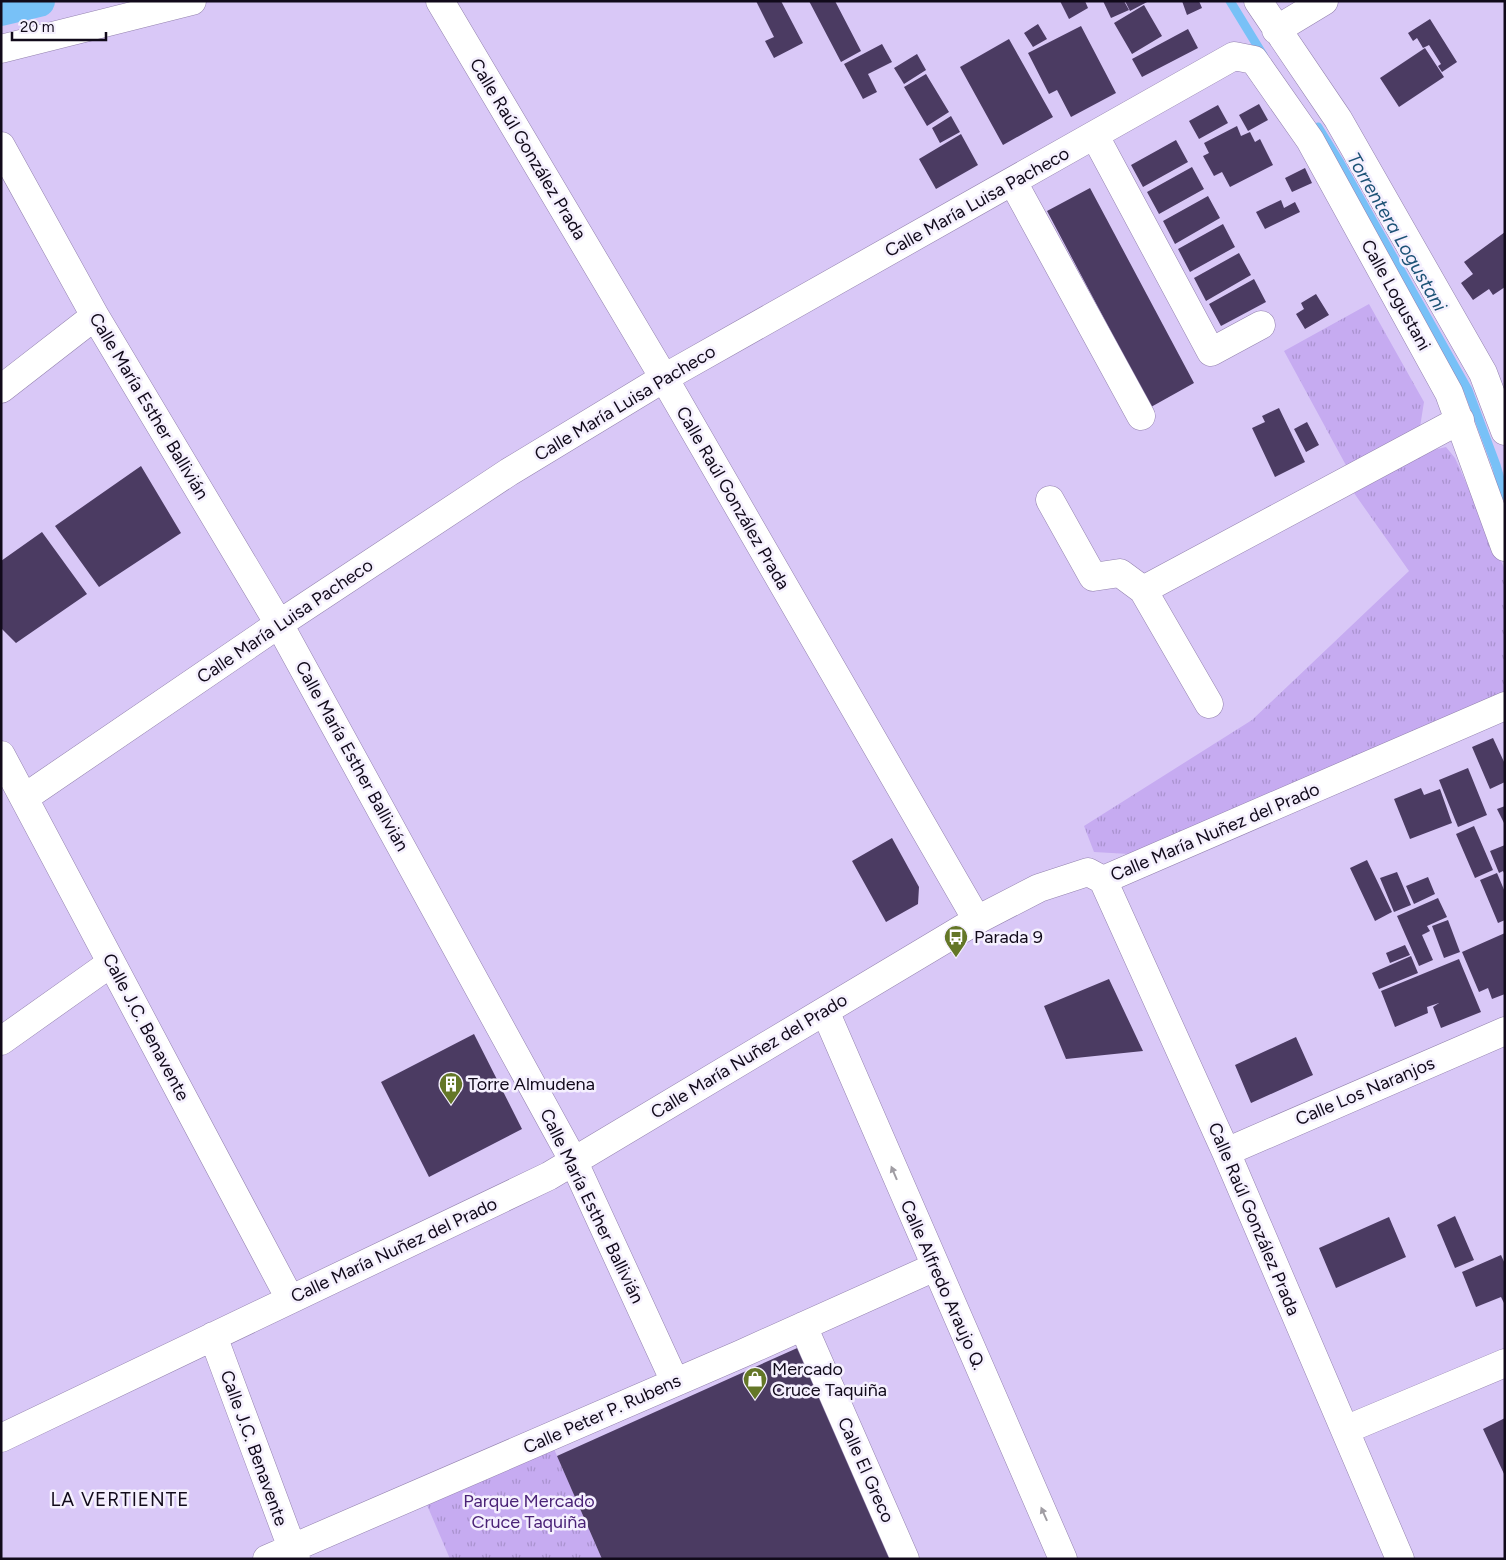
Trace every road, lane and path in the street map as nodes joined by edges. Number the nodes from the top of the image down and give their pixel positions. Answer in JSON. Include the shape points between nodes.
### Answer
{"nodes":[{"id":1,"x":192,"y":1,"type":"edge"},
{"id":2,"x":440,"y":1,"type":"edge"},
{"id":3,"x":1258,"y":1,"type":"edge"},
{"id":4,"x":1324,"y":1,"type":"edge"},
{"id":5,"x":1276,"y":30,"type":"junction"},
{"id":6,"x":1,"y":49,"type":"edge"},
{"id":7,"x":1254,"y":60,"type":"joint"},
{"id":8,"x":1094,"y":136,"type":"junction"},
{"id":9,"x":1,"y":146,"type":"edge"},
{"id":10,"x":1013,"y":182,"type":"junction"},
{"id":11,"x":95,"y":316,"type":"junction"},
{"id":12,"x":1261,"y":325,"type":"dead end"},
{"id":13,"x":664,"y":378,"type":"junction"},
{"id":14,"x":1,"y":389,"type":"edge"},
{"id":15,"x":1141,"y":416,"type":"dead end"},
{"id":16,"x":1460,"y":420,"type":"junction"},
{"id":17,"x":1505,"y":431,"type":"edge"},
{"id":18,"x":1050,"y":500,"type":"dead end"},
{"id":19,"x":1505,"y":547,"type":"edge"},
{"id":20,"x":1144,"y":590,"type":"junction"},
{"id":21,"x":279,"y":624,"type":"junction"},
{"id":22,"x":1209,"y":704,"type":"dead end"},
{"id":23,"x":1505,"y":706,"type":"edge"},
{"id":24,"x":1,"y":755,"type":"edge"},
{"id":25,"x":24,"y":798,"type":"junction"},
{"id":26,"x":1102,"y":880,"type":"junction"},
{"id":27,"x":977,"y":920,"type":"junction"},
{"id":28,"x":112,"y":963,"type":"junction"},
{"id":29,"x":825,"y":1011,"type":"junction"},
{"id":30,"x":1505,"y":1031,"type":"edge"},
{"id":31,"x":1,"y":1042,"type":"edge"},
{"id":32,"x":1226,"y":1152,"type":"junction"},
{"id":33,"x":574,"y":1160,"type":"junction"},
{"id":34,"x":935,"y":1267,"type":"junction"},
{"id":35,"x":290,"y":1299,"type":"junction"},
{"id":36,"x":803,"y":1326,"type":"junction"},
{"id":37,"x":213,"y":1336,"type":"junction"},
{"id":38,"x":1505,"y":1363,"type":"edge"},
{"id":39,"x":675,"y":1382,"type":"junction"},
{"id":40,"x":1345,"y":1430,"type":"junction"},
{"id":41,"x":1,"y":1438,"type":"edge"},
{"id":42,"x":285,"y":1555,"type":"edge"},
{"id":43,"x":905,"y":1559,"type":"edge"},
{"id":44,"x":1063,"y":1559,"type":"edge"},
{"id":45,"x":1400,"y":1559,"type":"edge"}],
"edges":[{"from":1,"to":6,"type":"street"},
{"from":2,"to":13,"type":"street","name":"Calle Raúl González Prada"},
{"from":3,"to":5,"type":"street","name":"Calle Logustani"},
{"from":4,"to":5,"type":"street"},
{"from":5,"to":17,"type":"street","name":"Calle Logustani","via":[[1338,119],[1483,373]]},
{"from":7,"to":8,"type":"street","name":"Calle María Luisa Pacheco","via":[[1234,56]]},
{"from":7,"to":16,"type":"street","name":"Calle Logustani","via":[[1310,140],[1449,393]]},
{"from":8,"to":10,"type":"street","name":"Calle María Luisa Pacheco"},
{"from":8,"to":12,"type":"street","via":[[1212,352]]},
{"from":9,"to":11,"type":"street","name":"Calle María Esther Ballivián"},
{"from":10,"to":13,"type":"street","name":"Calle María Luisa Pacheco"},
{"from":10,"to":15,"type":"street"},
{"from":11,"to":14,"type":"street"},
{"from":11,"to":21,"type":"street","name":"Calle María Esther Ballivián"},
{"from":13,"to":21,"type":"street","name":"Calle María Luisa Pacheco","via":[[509,472]]},
{"from":13,"to":27,"type":"street","name":"Calle Raúl González Prada"},
{"from":16,"to":19,"type":"street","name":"Calle Logustani"},
{"from":16,"to":20,"type":"street"},
{"from":18,"to":20,"type":"street","via":[[1093,577],[1120,573]]},
{"from":20,"to":22,"type":"street"},
{"from":21,"to":25,"type":"street","name":"Calle María Luisa Pacheco"},
{"from":21,"to":33,"type":"street","name":"Calle María Esther Ballivián"},
{"from":23,"to":26,"type":"street","name":"Calle María Nuñez del Prado"},
{"from":24,"to":25,"type":"street","name":"Calle J.C. Benavente"},
{"from":25,"to":28,"type":"street","name":"Calle J.C. Benavente"},
{"from":26,"to":27,"type":"street","name":"Calle María Nuñez del Prado","via":[[1088,872],[1039,888]]},
{"from":26,"to":32,"type":"street","name":"Calle Raúl González Prada"},
{"from":27,"to":29,"type":"street","name":"Calle María Nuñez del Prado"},
{"from":28,"to":31,"type":"street"},
{"from":28,"to":35,"type":"street","name":"Calle J.C. Benavente"},
{"from":29,"to":33,"type":"street","name":"Calle María Nuñez del Prado"},
{"from":34,"to":29,"type":"street","name":"Calle Alfredo Araujo Q.","one_way":true},
{"from":30,"to":32,"type":"street","name":"Calle Los Naranjos"},
{"from":32,"to":40,"type":"street","name":"Calle Raúl González Prada"},
{"from":33,"to":35,"type":"street","name":"Calle María Nuñez del Prado","via":[[549,1176]]},
{"from":33,"to":39,"type":"street","name":"Calle María Esther Ballivián"},
{"from":34,"to":36,"type":"street","name":"Calle Peter P. Rubens"},
{"from":44,"to":34,"type":"street","name":"Calle Alfredo Araujo Q.","one_way":true},
{"from":35,"to":37,"type":"street","name":"Calle María Nuñez del Prado"},
{"from":36,"to":39,"type":"street","name":"Calle Peter P. Rubens"},
{"from":36,"to":43,"type":"street","name":"Calle El Greco"},
{"from":37,"to":41,"type":"street","name":"Calle María Nuñez del Prado"},
{"from":37,"to":42,"type":"street","name":"Calle J.C. Benavente"},
{"from":38,"to":40,"type":"street"},
{"from":39,"to":42,"type":"street","name":"Calle Peter P. Rubens"},
{"from":40,"to":45,"type":"street","name":"Calle Raúl González Prada"}]}
